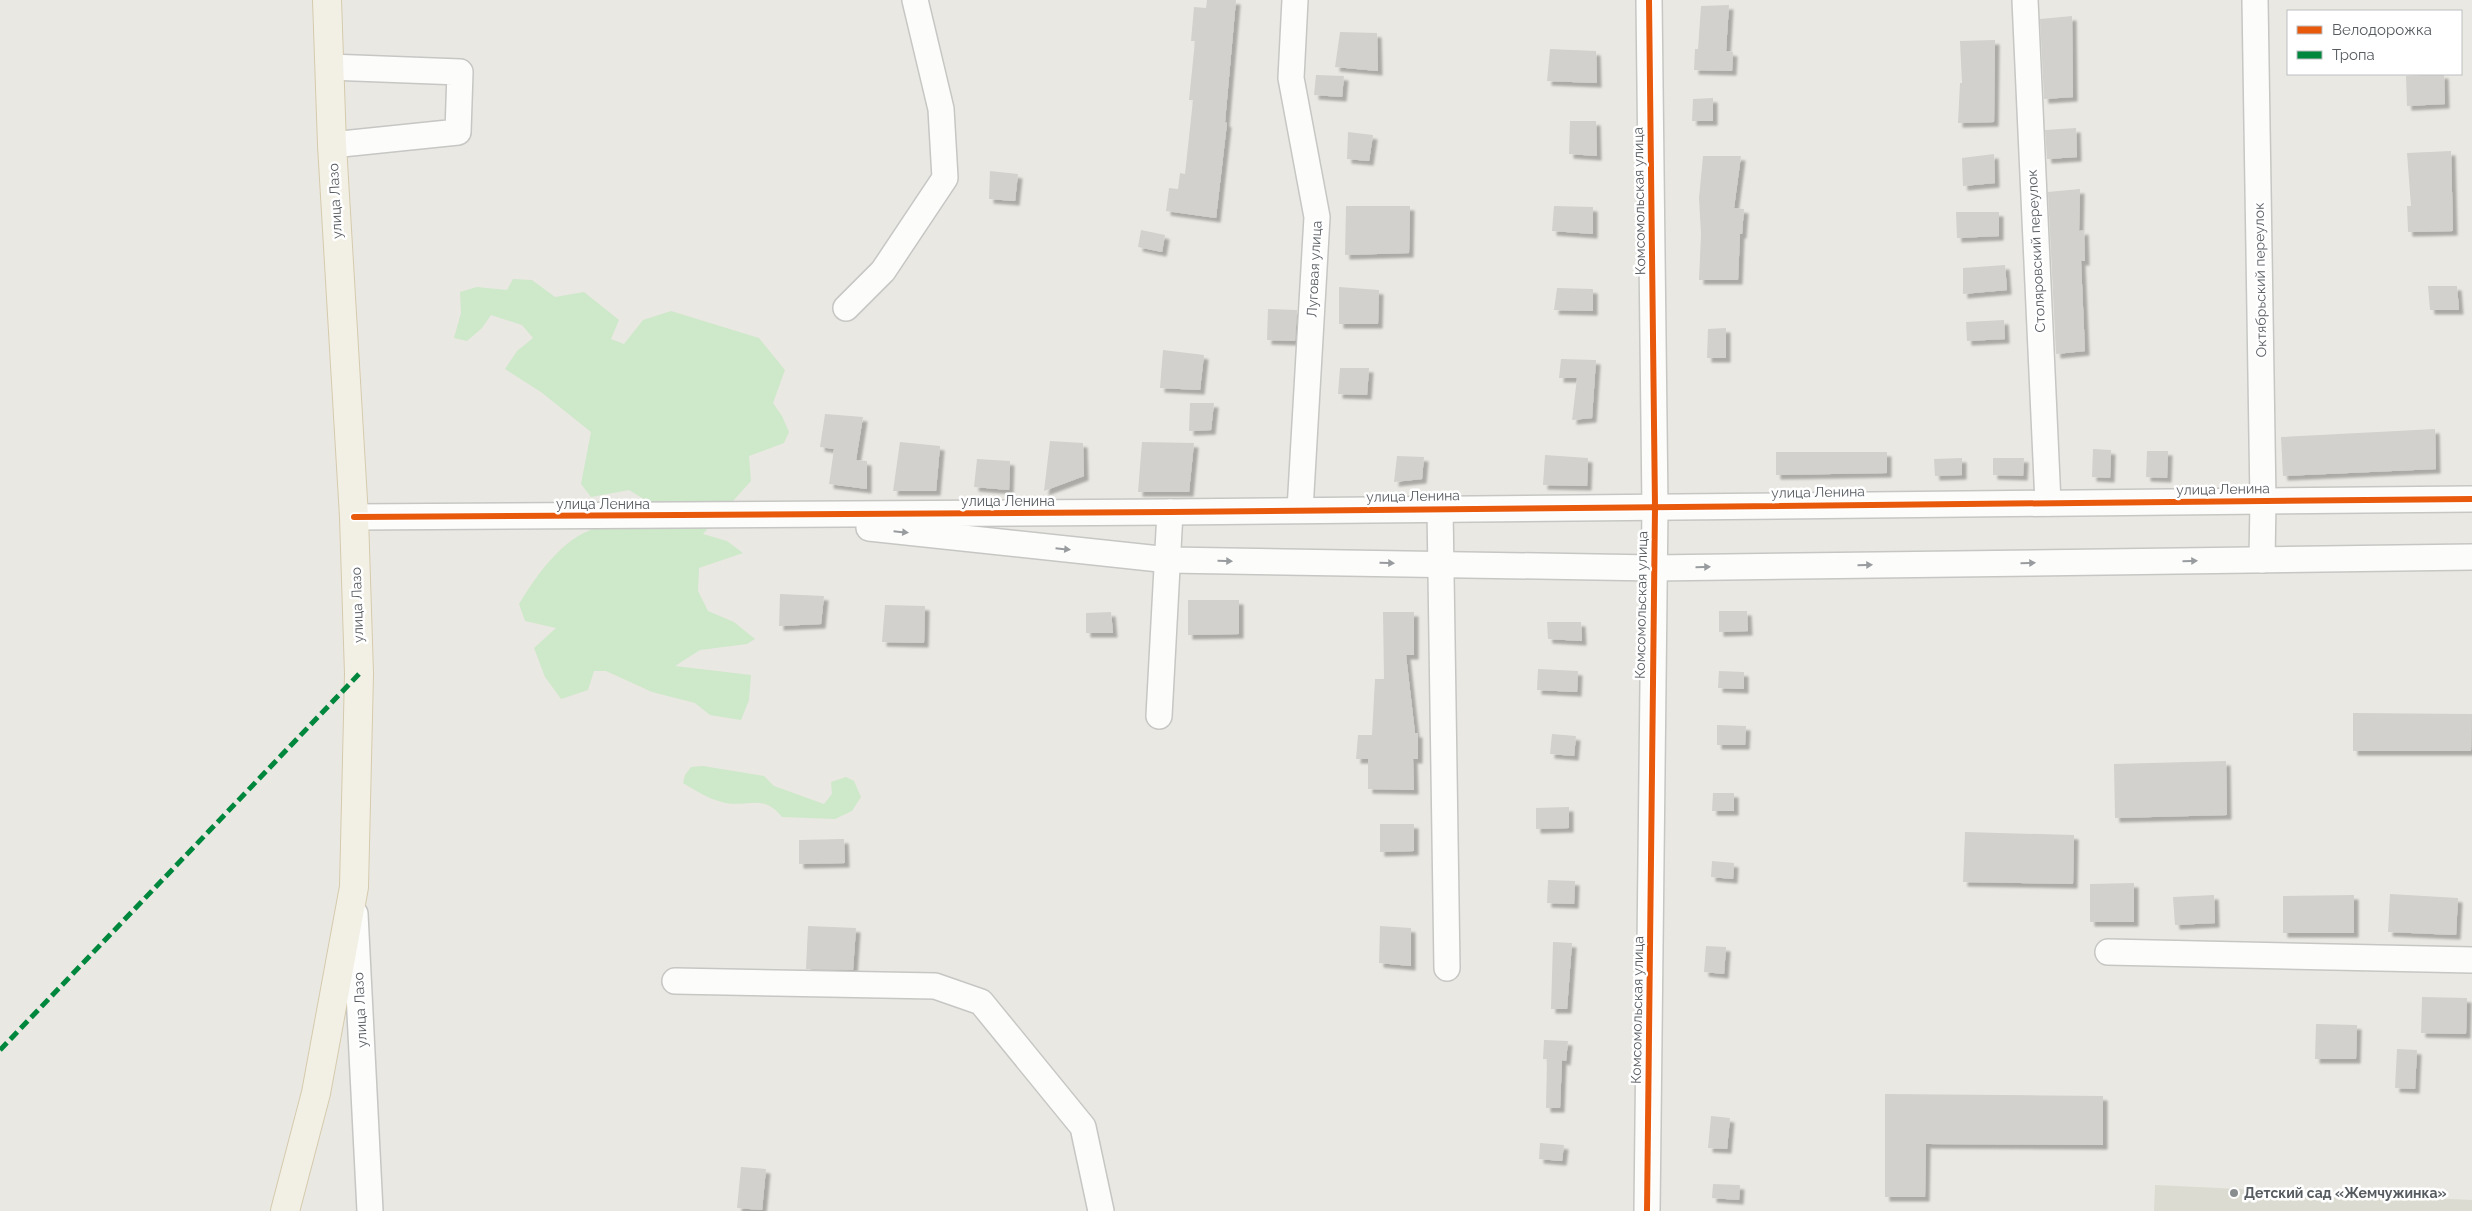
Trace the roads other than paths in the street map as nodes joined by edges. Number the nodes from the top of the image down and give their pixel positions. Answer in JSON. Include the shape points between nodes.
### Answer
{"nodes":[{"id":1,"x":328,"y":0,"type":"edge"},
{"id":2,"x":915,"y":0,"type":"edge"},
{"id":3,"x":1295,"y":0,"type":"edge"},
{"id":4,"x":1649,"y":0,"type":"edge"},
{"id":5,"x":2025,"y":0,"type":"edge"},
{"id":6,"x":2255,"y":0,"type":"edge"},
{"id":7,"x":330,"y":67,"type":"junction"},
{"id":8,"x":332,"y":145,"type":"junction"},
{"id":9,"x":846,"y":308,"type":"dead end"},
{"id":10,"x":2472,"y":499,"type":"edge"},
{"id":11,"x":2263,"y":501,"type":"junction"},
{"id":12,"x":2048,"y":503,"type":"junction"},
{"id":13,"x":1655,"y":507,"type":"junction"},
{"id":14,"x":1440,"y":508,"type":"junction"},
{"id":15,"x":1300,"y":510,"type":"junction"},
{"id":16,"x":1170,"y":512,"type":"junction"},
{"id":17,"x":748,"y":516,"type":"junction"},
{"id":18,"x":354,"y":517,"type":"junction"},
{"id":19,"x":2472,"y":557,"type":"edge"},
{"id":20,"x":1169,"y":560,"type":"junction"},
{"id":21,"x":2262,"y":560,"type":"junction"},
{"id":22,"x":1441,"y":564,"type":"junction"},
{"id":23,"x":1654,"y":568,"type":"junction"},
{"id":24,"x":1159,"y":716,"type":"dead end"},
{"id":25,"x":354,"y":887,"type":"junction"},
{"id":26,"x":2108,"y":952,"type":"dead end"},
{"id":27,"x":2472,"y":960,"type":"edge"},
{"id":28,"x":1447,"y":968,"type":"dead end"},
{"id":29,"x":675,"y":981,"type":"dead end"},
{"id":30,"x":286,"y":1211,"type":"edge"},
{"id":31,"x":370,"y":1211,"type":"edge"},
{"id":32,"x":1101,"y":1211,"type":"edge"},
{"id":33,"x":1647,"y":1211,"type":"edge"}],
"edges":[{"from":1,"to":7,"type":"main road","name":"улица Лазо"},
{"from":2,"to":9,"type":"street","via":[[941,109],[945,178],[882,271]]},
{"from":3,"to":15,"type":"street","name":"Луговая улица","via":[[1291,78],[1317,217]]},
{"from":4,"to":13,"type":"street","name":"Комсомольская улица"},
{"from":5,"to":12,"type":"street","name":"Столяровский переулок"},
{"from":6,"to":11,"type":"street","name":"Октябрьский переулок"},
{"from":7,"to":8,"type":"main road","name":"улица Лазо"},
{"from":7,"to":8,"type":"street","via":[[460,72],[458,132]]},
{"from":8,"to":18,"type":"main road","name":"улица Лазо"},
{"from":10,"to":11,"type":"street","name":"улица Ленина"},
{"from":11,"to":12,"type":"street","name":"улица Ленина"},
{"from":11,"to":21,"type":"street","name":"Октябрьский переулок"},
{"from":12,"to":13,"type":"street","name":"улица Ленина"},
{"from":13,"to":14,"type":"street","name":"улица Ленина"},
{"from":13,"to":23,"type":"street","name":"Комсомольская улица"},
{"from":14,"to":15,"type":"street","name":"улица Ленина"},
{"from":14,"to":22,"type":"street"},
{"from":15,"to":16,"type":"street","name":"улица Ленина"},
{"from":16,"to":17,"type":"street","name":"улица Ленина"},
{"from":16,"to":20,"type":"street"},
{"from":17,"to":18,"type":"street","name":"улица Ленина"},
{"from":17,"to":20,"type":"street","one_way":true},
{"from":18,"to":25,"type":"main road","name":"улица Лазо","via":[[359,674]]},
{"from":19,"to":21,"type":"street"},
{"from":20,"to":22,"type":"street","one_way":true},
{"from":20,"to":24,"type":"street"},
{"from":23,"to":21,"type":"street","one_way":true},
{"from":22,"to":23,"type":"street"},
{"from":22,"to":28,"type":"street"},
{"from":23,"to":33,"type":"street","name":"Комсомольская улица"},
{"from":25,"to":30,"type":"main road","via":[[316,1092]]},
{"from":25,"to":31,"type":"street","name":"улица Лазо"},
{"from":26,"to":27,"type":"street"},
{"from":29,"to":32,"type":"street","via":[[935,986],[981,1002],[1083,1127]]}]}
